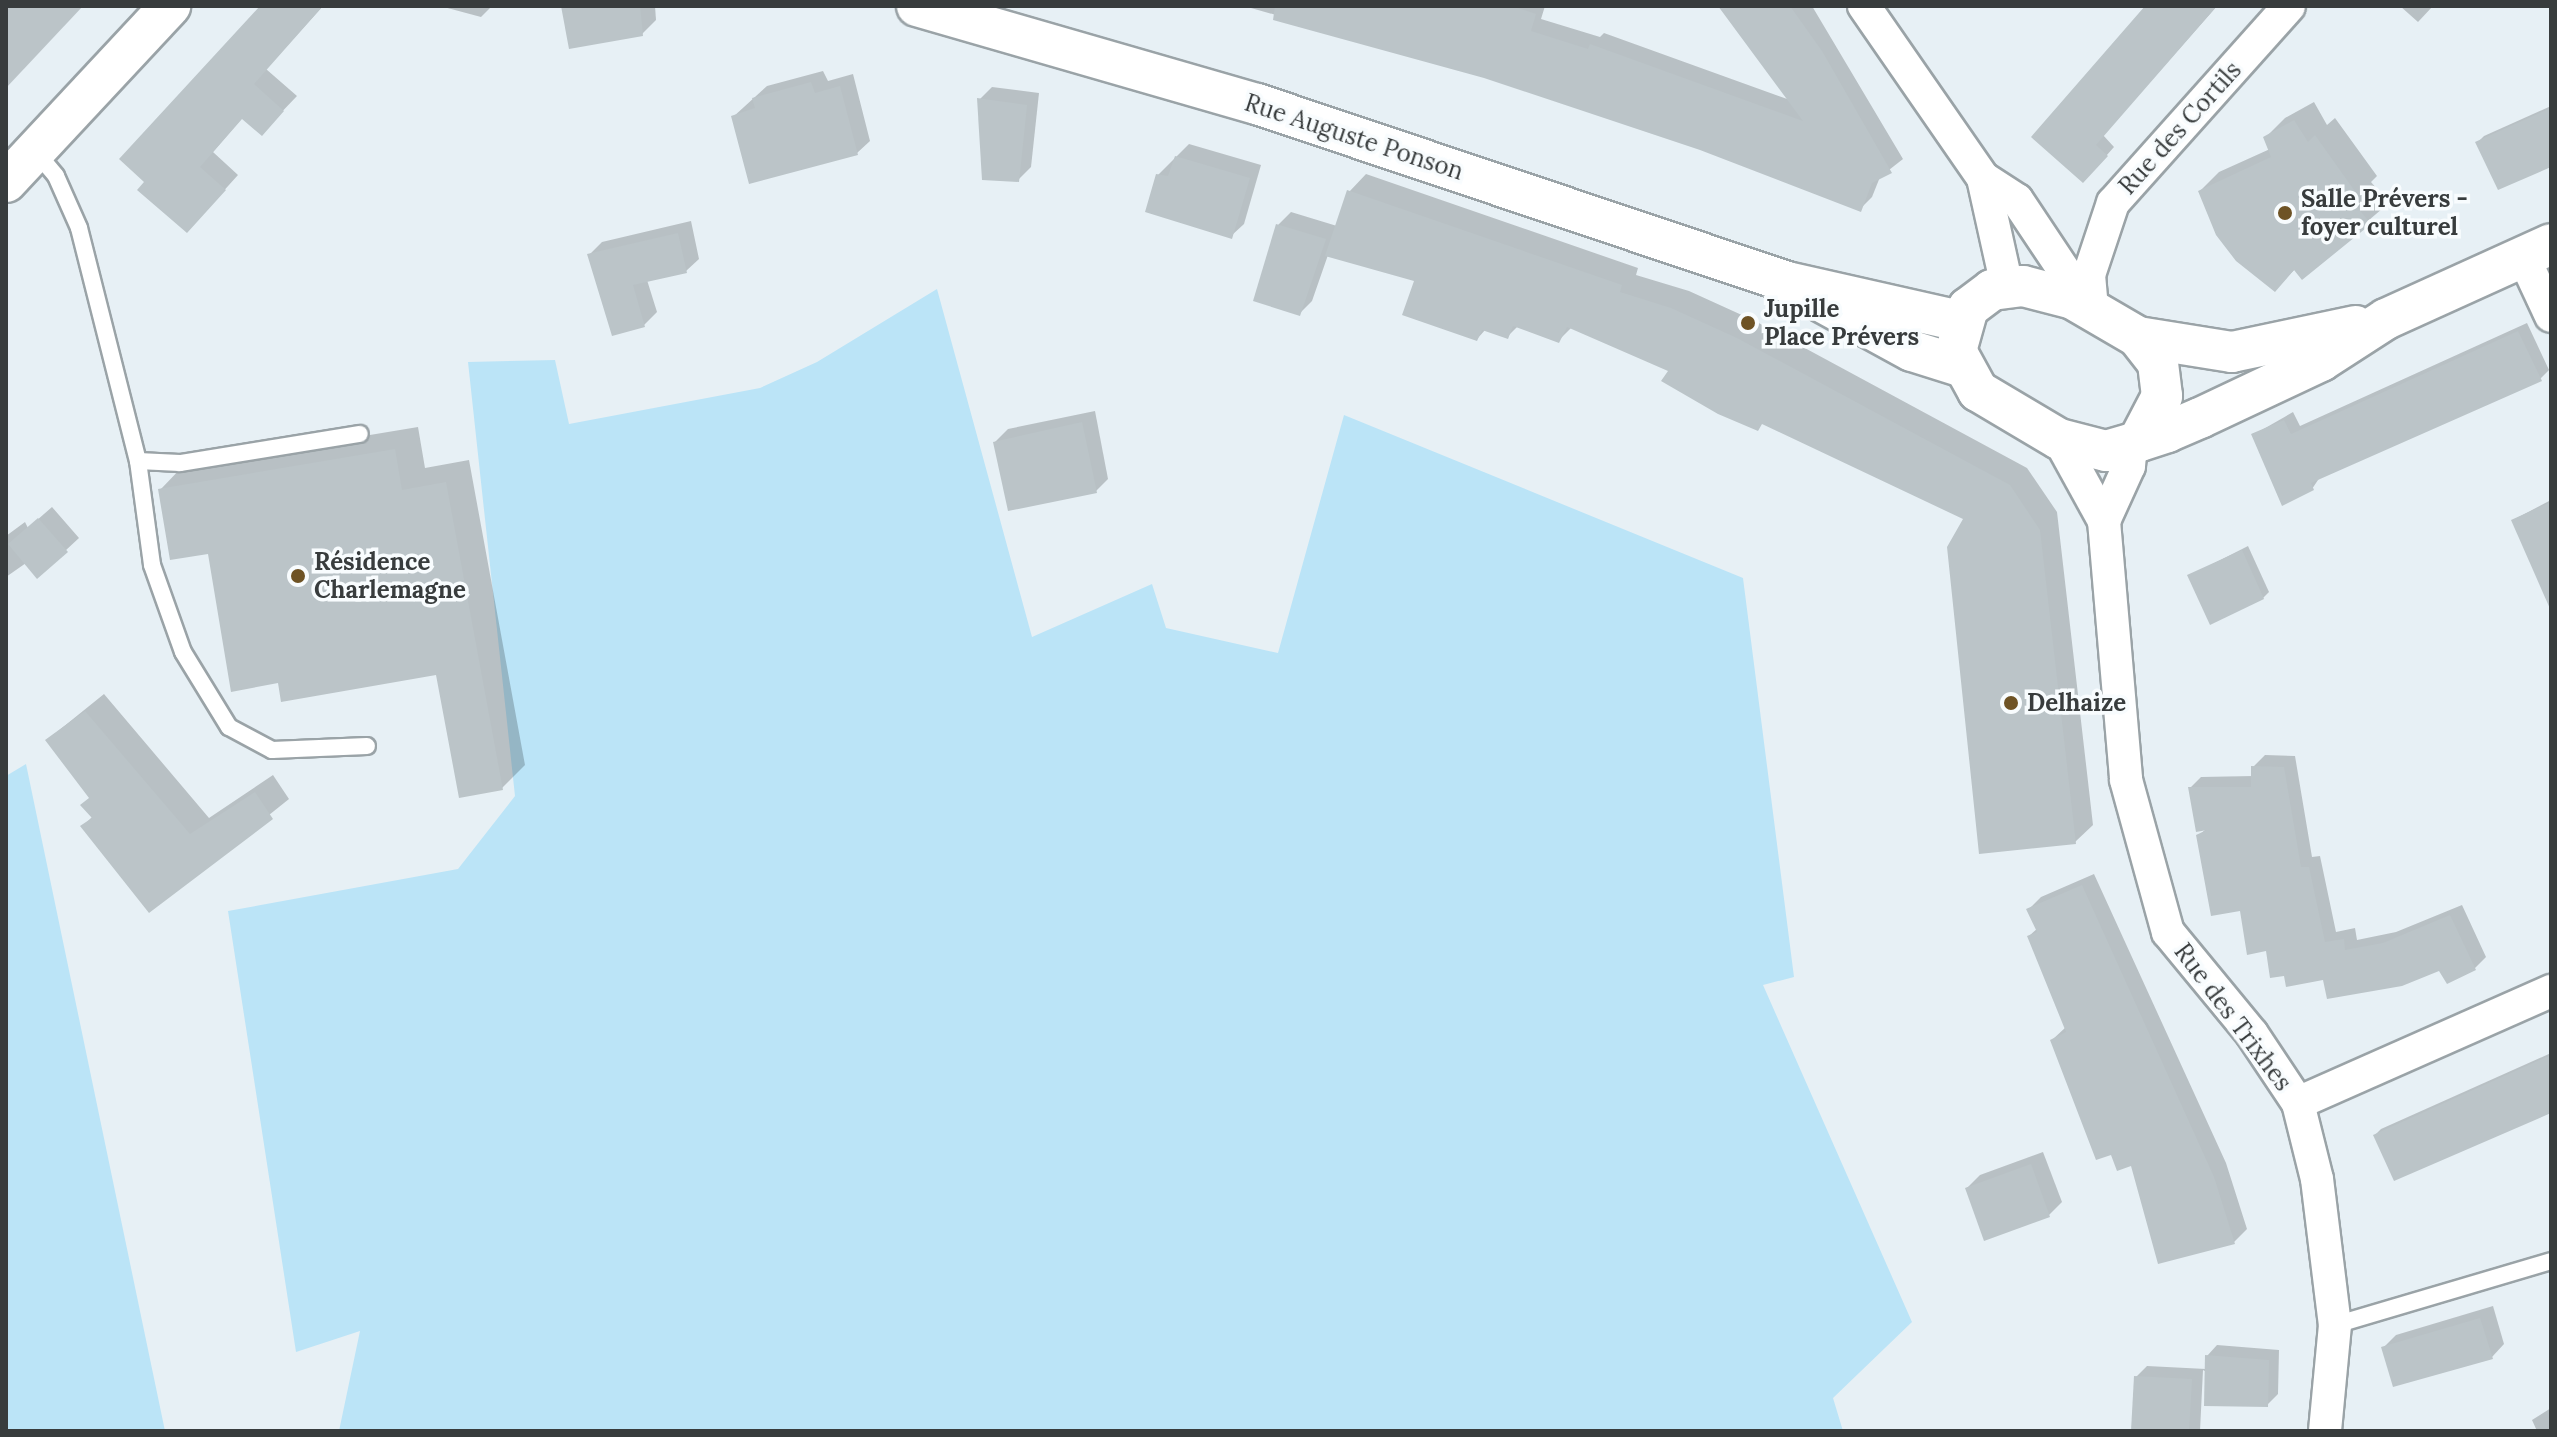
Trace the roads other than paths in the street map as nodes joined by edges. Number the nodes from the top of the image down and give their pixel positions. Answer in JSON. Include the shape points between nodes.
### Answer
{"nodes":[{"id":1,"x":170,"y":6,"type":"edge"},
{"id":2,"x":917,"y":6,"type":"edge"},
{"id":3,"x":1864,"y":6,"type":"edge"},
{"id":4,"x":2289,"y":6,"type":"edge"},
{"id":5,"x":36,"y":152,"type":"junction"},
{"id":6,"x":1983,"y":178,"type":"junction"},
{"id":7,"x":6,"y":182,"type":"edge"},
{"id":8,"x":2537,"y":250,"type":"edge"},
{"id":9,"x":1787,"y":282,"type":"junction"},
{"id":10,"x":2007,"y":286,"type":"junction"},
{"id":11,"x":2083,"y":304,"type":"junction"},
{"id":12,"x":2551,"y":316,"type":"edge"},
{"id":13,"x":2386,"y":319,"type":"junction"},
{"id":14,"x":1960,"y":321,"type":"junction"},
{"id":15,"x":2138,"y":337,"type":"junction"},
{"id":16,"x":1960,"y":366,"type":"junction"},
{"id":17,"x":360,"y":434,"type":"dead end"},
{"id":18,"x":2059,"y":439,"type":"junction"},
{"id":19,"x":2135,"y":443,"type":"junction"},
{"id":20,"x":138,"y":461,"type":"junction"},
{"id":21,"x":2104,"y":521,"type":"junction"},
{"id":22,"x":367,"y":746,"type":"dead end"},
{"id":23,"x":2551,"y":991,"type":"edge"},
{"id":24,"x":2298,"y":1103,"type":"junction"},
{"id":25,"x":2551,"y":1261,"type":"edge"},
{"id":26,"x":2335,"y":1325,"type":"junction"},
{"id":27,"x":2325,"y":1431,"type":"edge"}],
"edges":[{"from":1,"to":5,"type":"street"},
{"from":2,"to":9,"type":"street","name":"Rue Auguste Ponson","via":[[1257,104]]},
{"from":3,"to":6,"type":"street"},
{"from":4,"to":11,"type":"street","name":"Rue des Cortils","via":[[2113,203]]},
{"from":5,"to":7,"type":"street"},
{"from":5,"to":20,"type":"lane","via":[[56,176],[79,228]]},
{"from":6,"to":10,"type":"street"},
{"from":6,"to":11,"type":"street","via":[[2017,200]]},
{"from":8,"to":12,"type":"street"},
{"from":8,"to":13,"type":"street"},
{"from":9,"to":14,"type":"street","name":"Rue Auguste Ponson"},
{"from":9,"to":16,"type":"street","name":"Rue Auguste Ponson","via":[[1912,351]]},
{"from":10,"to":11,"type":"street"},
{"from":10,"to":14,"type":"street","via":[[1979,297]]},
{"from":11,"to":15,"type":"street"},
{"from":13,"to":15,"type":"street","via":[[2232,352]]},
{"from":13,"to":19,"type":"street","via":[[2321,361]]},
{"from":14,"to":16,"type":"street"},
{"from":15,"to":19,"type":"street","via":[[2158,363],[2162,396]]},
{"from":16,"to":18,"type":"street","via":[[1978,391]]},
{"from":17,"to":20,"type":"lane","via":[[180,463]]},
{"from":18,"to":19,"type":"street","via":[[2089,450]]},
{"from":18,"to":21,"type":"street","name":"Rue des Trixhes"},
{"from":19,"to":21,"type":"street","name":"Rue des Trixhes"},
{"from":20,"to":22,"type":"lane","via":[[152,565],[183,652],[229,727],[272,750]]},
{"from":21,"to":24,"type":"street","name":"Rue des Trixhes","via":[[2126,780],[2168,932],[2252,1034]]},
{"from":23,"to":24,"type":"street"},
{"from":24,"to":26,"type":"street","name":"Rue des Trixhes","via":[[2317,1179]]},
{"from":25,"to":26,"type":"lane"},
{"from":26,"to":27,"type":"street","name":"Rue des Trixhes"}]}
